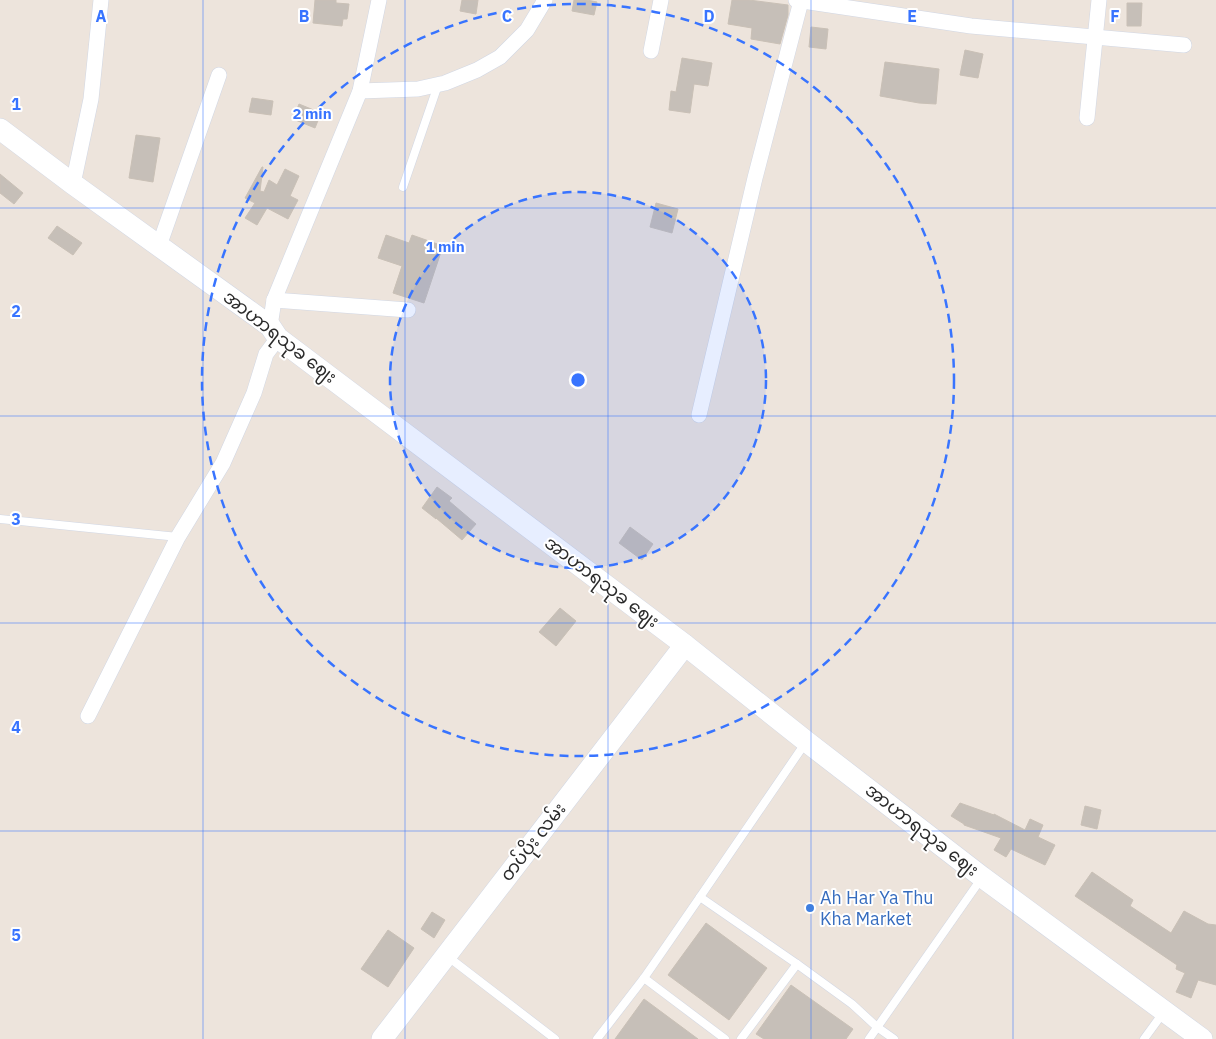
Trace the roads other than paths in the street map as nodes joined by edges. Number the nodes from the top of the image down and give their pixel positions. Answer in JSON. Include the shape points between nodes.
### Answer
{"nodes":[{"id":1,"x":101,"y":0,"type":"edge"},
{"id":2,"x":379,"y":0,"type":"edge"},
{"id":3,"x":545,"y":0,"type":"edge"},
{"id":4,"x":662,"y":0,"type":"edge"},
{"id":5,"x":798,"y":0,"type":"edge"},
{"id":6,"x":1099,"y":0,"type":"edge"},
{"id":7,"x":1095,"y":37,"type":"junction"},
{"id":8,"x":1184,"y":45,"type":"dead end"},
{"id":9,"x":651,"y":51,"type":"dead end"},
{"id":10,"x":219,"y":75,"type":"dead end"},
{"id":11,"x":438,"y":85,"type":"junction"},
{"id":12,"x":360,"y":91,"type":"junction"},
{"id":13,"x":1087,"y":118,"type":"dead end"},
{"id":14,"x":0,"y":129,"type":"edge"},
{"id":15,"x":73,"y":184,"type":"junction"},
{"id":16,"x":403,"y":187,"type":"dead end"},
{"id":17,"x":159,"y":246,"type":"junction"},
{"id":18,"x":274,"y":300,"type":"junction"},
{"id":19,"x":408,"y":310,"type":"dead end"},
{"id":20,"x":274,"y":332,"type":"junction"},
{"id":21,"x":699,"y":415,"type":"dead end"},
{"id":22,"x":0,"y":519,"type":"edge"},
{"id":23,"x":178,"y":537,"type":"junction"},
{"id":24,"x":686,"y":645,"type":"junction"},
{"id":25,"x":88,"y":716,"type":"dead end"},
{"id":26,"x":807,"y":742,"type":"junction"},
{"id":27,"x":982,"y":877,"type":"junction"},
{"id":28,"x":700,"y":897,"type":"junction"},
{"id":29,"x":446,"y":955,"type":"junction"},
{"id":30,"x":797,"y":964,"type":"junction"},
{"id":31,"x":644,"y":978,"type":"junction"},
{"id":32,"x":1165,"y":1011,"type":"junction"},
{"id":33,"x":877,"y":1027,"type":"junction"},
{"id":34,"x":382,"y":1039,"type":"edge"},
{"id":35,"x":555,"y":1039,"type":"edge"},
{"id":36,"x":597,"y":1039,"type":"edge"},
{"id":37,"x":725,"y":1039,"type":"edge"},
{"id":38,"x":741,"y":1039,"type":"edge"},
{"id":39,"x":869,"y":1039,"type":"edge"},
{"id":40,"x":894,"y":1039,"type":"edge"},
{"id":41,"x":1144,"y":1039,"type":"edge"},
{"id":42,"x":1202,"y":1039,"type":"edge"}],
"edges":[{"from":1,"to":15,"type":"street","via":[[91,98]]},
{"from":2,"to":12,"type":"street"},
{"from":3,"to":11,"type":"street","via":[[527,30],[500,56],[476,70]]},
{"from":4,"to":9,"type":"street"},
{"from":5,"to":7,"type":"street","via":[[971,26]]},
{"from":5,"to":21,"type":"street"},
{"from":6,"to":7,"type":"street"},
{"from":7,"to":8,"type":"street"},
{"from":7,"to":13,"type":"street"},
{"from":10,"to":17,"type":"street"},
{"from":11,"to":12,"type":"street"},
{"from":11,"to":16,"type":"lane"},
{"from":12,"to":18,"type":"street"},
{"from":14,"to":15,"type":"street","name":"အာဟာရသုခ ဈေး"},
{"from":15,"to":17,"type":"street","name":"အာဟာရသုခ ဈေး"},
{"from":17,"to":20,"type":"street","name":"အာဟာရသုခ ဈေး"},
{"from":18,"to":19,"type":"street"},
{"from":18,"to":20,"type":"street"},
{"from":20,"to":23,"type":"street","via":[[254,393],[223,463]]},
{"from":20,"to":24,"type":"street","name":"အာဟာရသုခ ဈေး"},
{"from":22,"to":23,"type":"lane"},
{"from":23,"to":25,"type":"street"},
{"from":24,"to":26,"type":"street","name":"အာဟာရသုခ ဈေး"},
{"from":24,"to":29,"type":"street","name":"တပ်ပိုး လမ်း"},
{"from":26,"to":27,"type":"street","name":"အာဟာရသုခ ဈေး"},
{"from":26,"to":28,"type":"lane"},
{"from":27,"to":32,"type":"street","name":"အာဟာရသုခ ဈေး"},
{"from":27,"to":33,"type":"lane"},
{"from":28,"to":30,"type":"lane"},
{"from":28,"to":31,"type":"lane"},
{"from":29,"to":34,"type":"street","name":"တပ်ပိုး လမ်း"},
{"from":29,"to":35,"type":"lane"},
{"from":30,"to":33,"type":"lane","via":[[852,1004]]},
{"from":30,"to":38,"type":"lane"},
{"from":31,"to":36,"type":"lane"},
{"from":31,"to":37,"type":"lane"},
{"from":32,"to":41,"type":"lane"},
{"from":32,"to":42,"type":"street","name":"အာဟာရသုခ ဈေး"},
{"from":33,"to":39,"type":"lane"},
{"from":33,"to":40,"type":"lane"}]}
